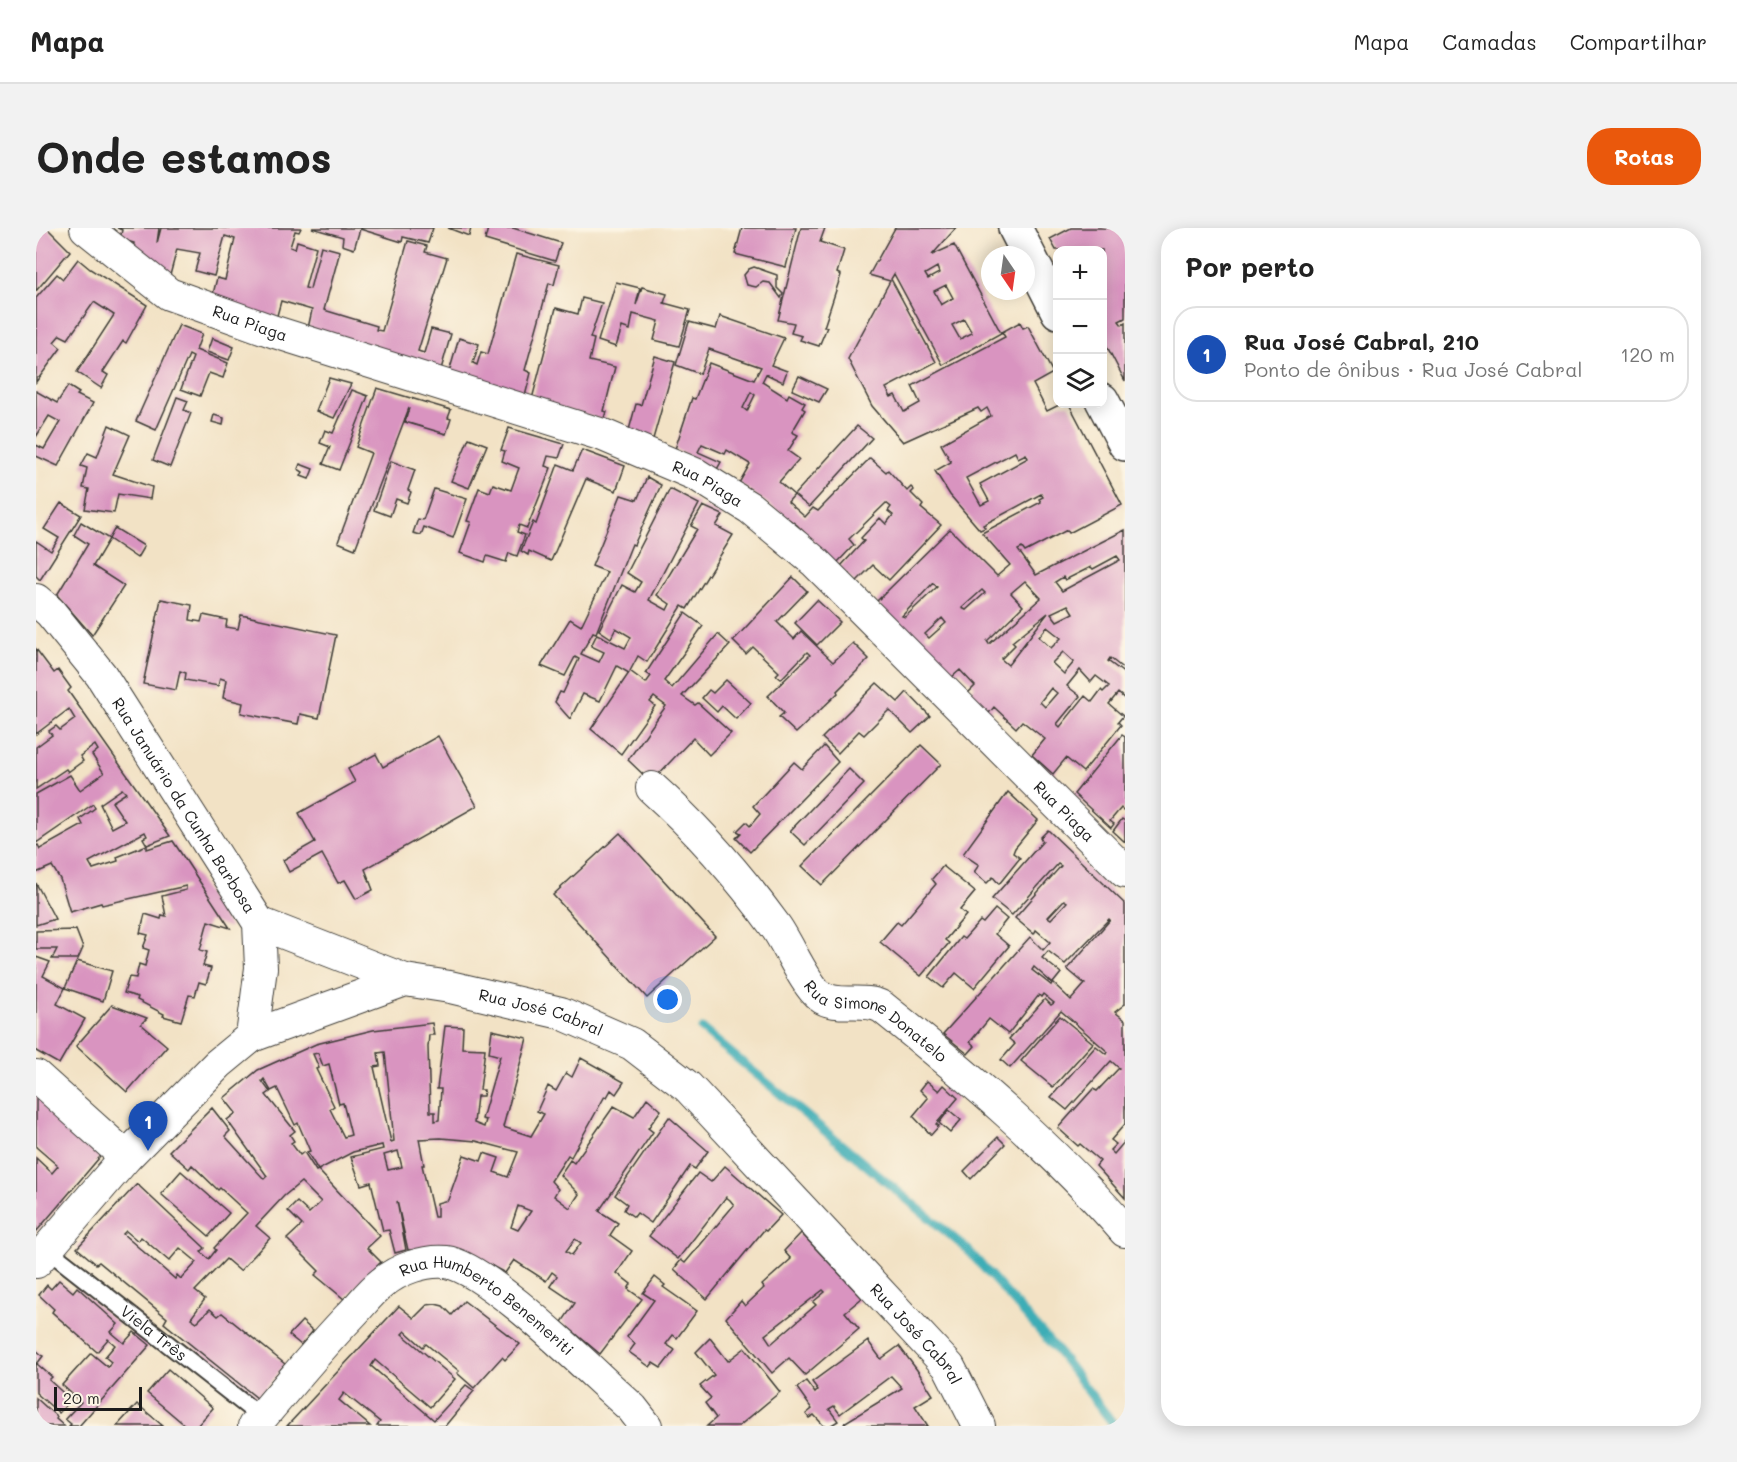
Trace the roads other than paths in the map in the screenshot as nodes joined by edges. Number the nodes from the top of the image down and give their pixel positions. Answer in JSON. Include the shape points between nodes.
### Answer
{"nodes":[{"id":1,"x":86,"y":228,"type":"edge"},
{"id":2,"x":1015,"y":228,"type":"edge"},
{"id":3,"x":1053,"y":302,"type":"edge"},
{"id":4,"x":1106,"y":408,"type":"edge"},
{"id":5,"x":1125,"y":444,"type":"edge"},
{"id":6,"x":36,"y":600,"type":"edge"},
{"id":7,"x":652,"y":788,"type":"dead end"},
{"id":8,"x":1125,"y":872,"type":"edge"},
{"id":9,"x":259,"y":923,"type":"junction"},
{"id":10,"x":405,"y":980,"type":"junction"},
{"id":11,"x":252,"y":1036,"type":"junction"},
{"id":12,"x":36,"y":1076,"type":"edge"},
{"id":13,"x":126,"y":1157,"type":"junction"},
{"id":14,"x":1125,"y":1231,"type":"edge"},
{"id":15,"x":41,"y":1256,"type":"edge"},
{"id":16,"x":631,"y":1420,"type":"edge"},
{"id":17,"x":257,"y":1422,"type":"edge"},
{"id":18,"x":979,"y":1426,"type":"edge"}],
"edges":[{"from":1,"to":8,"type":"street","name":"Rua Piaga","via":[[170,294],[274,332],[603,435],[698,475],[750,508],[815,562]]},
{"from":2,"to":3,"type":"street"},
{"from":4,"to":5,"type":"street"},
{"from":6,"to":9,"type":"street","name":"Rua Januário da Cunha Barbosa","via":[[101,675]]},
{"from":7,"to":14,"type":"street","name":"Rua Simone Donatelo","via":[[685,817],[738,875],[784,938],[817,994],[833,1001],[863,1000],[882,1006],[1033,1136],[1074,1174]]},
{"from":9,"to":10,"type":"street"},
{"from":9,"to":11,"type":"street","name":"Rua Januário da Cunha Barbosa","via":[[261,968]]},
{"from":10,"to":11,"type":"street","name":"Rua José Cabral"},
{"from":10,"to":18,"type":"street","name":"Rua José Cabral","via":[[561,1013],[632,1044],[688,1087],[949,1367]]},
{"from":11,"to":13,"type":"street","name":"Rua José Cabral","via":[[218,1064]]},
{"from":12,"to":13,"type":"street"},
{"from":13,"to":15,"type":"street","name":"Rua José Cabral"},
{"from":15,"to":17,"type":"lane","name":"Viela Três"},
{"from":16,"to":17,"type":"street","name":"Rua Humberto Benemeriti","via":[[510,1299],[471,1271],[448,1263],[429,1262],[407,1268],[382,1283]]}]}
